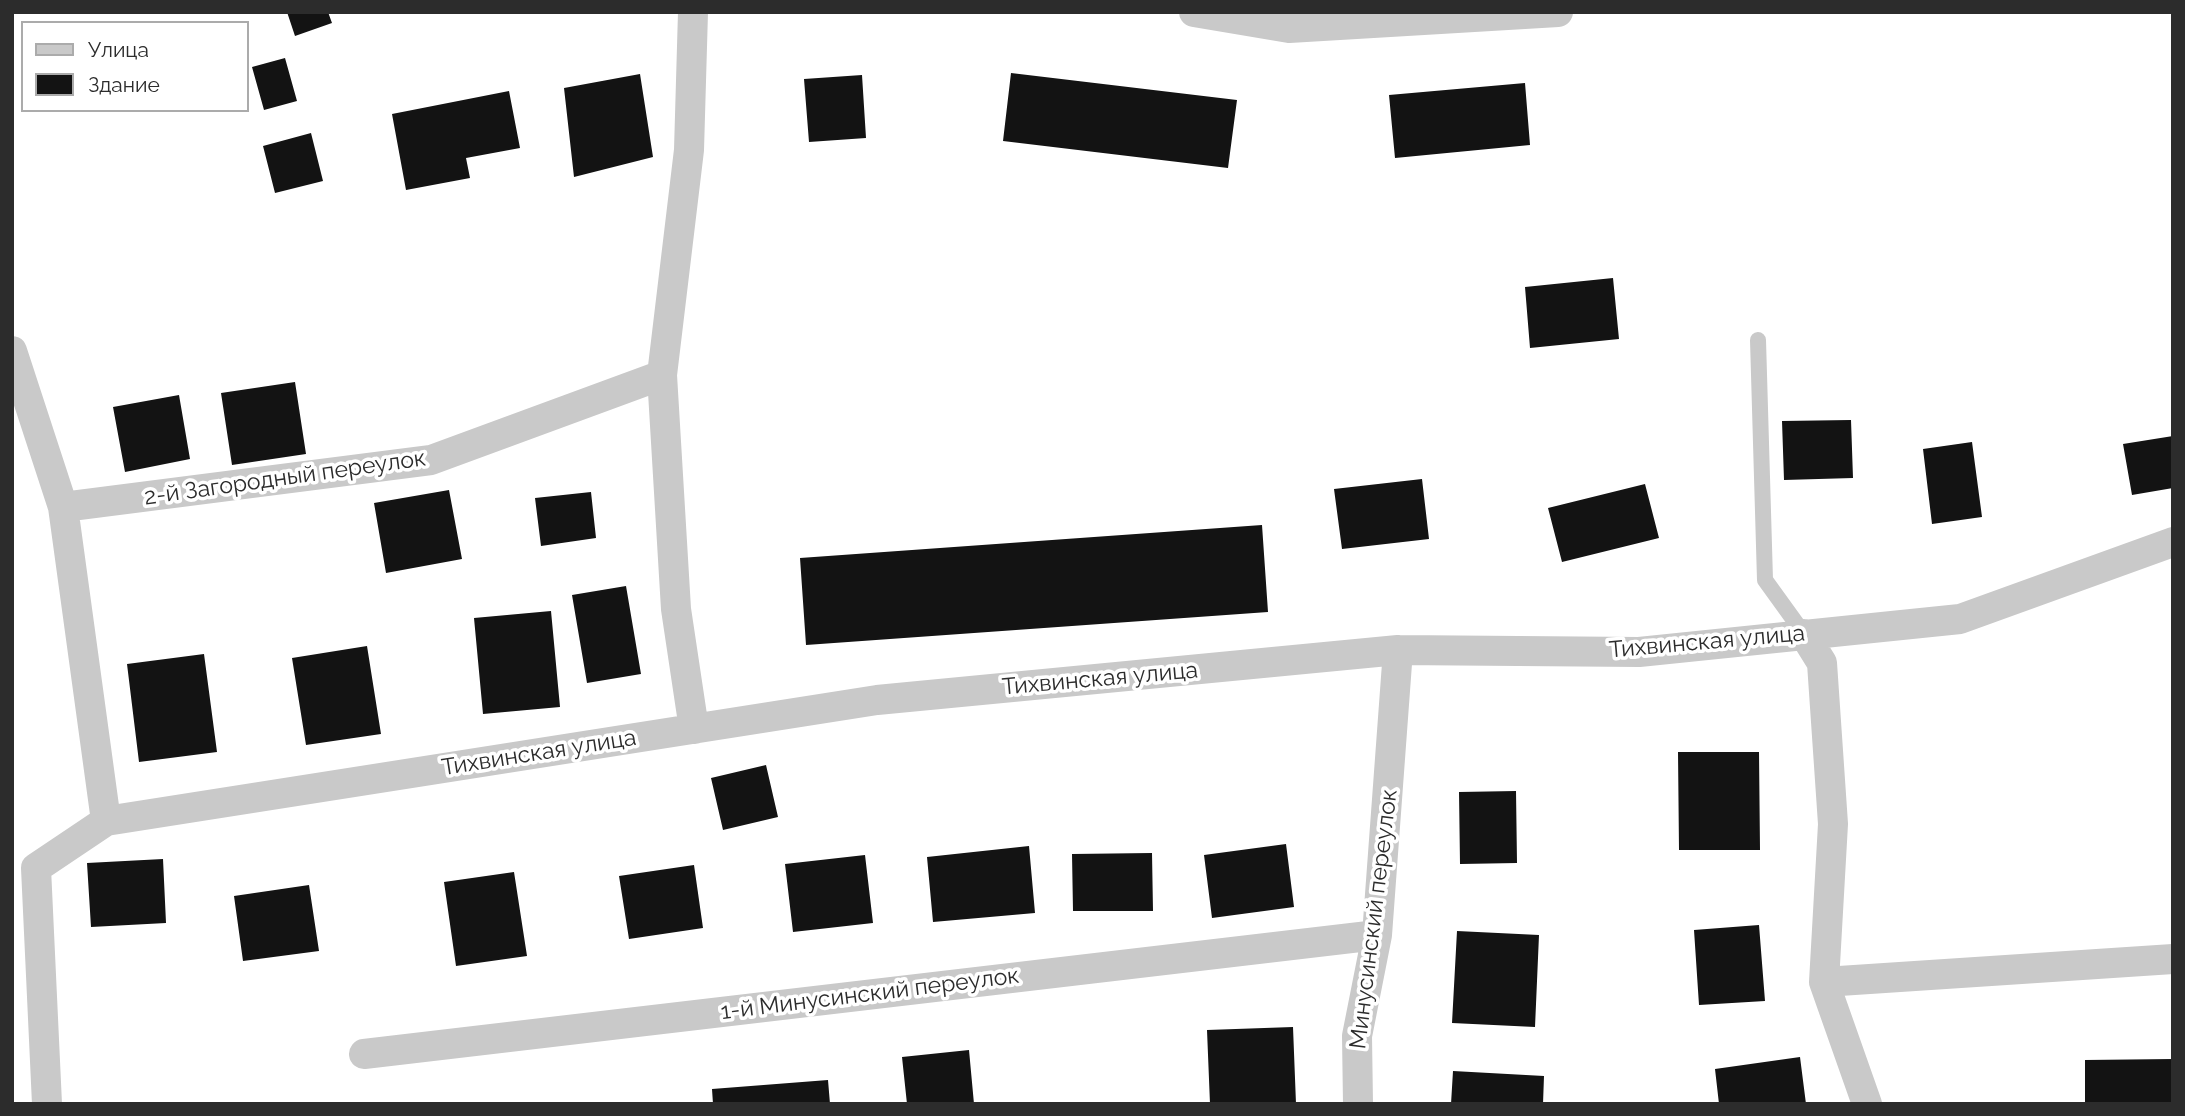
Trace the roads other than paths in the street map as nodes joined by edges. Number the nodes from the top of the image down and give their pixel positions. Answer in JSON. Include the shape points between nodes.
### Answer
{"nodes":[{"id":1,"x":692,"y":12,"type":"edge"},
{"id":2,"x":1194,"y":12,"type":"edge"},
{"id":3,"x":1558,"y":12,"type":"edge"},
{"id":4,"x":1758,"y":340,"type":"dead end"},
{"id":5,"x":12,"y":351,"type":"edge"},
{"id":6,"x":662,"y":375,"type":"junction"},
{"id":7,"x":63,"y":507,"type":"junction"},
{"id":8,"x":2173,"y":542,"type":"edge"},
{"id":9,"x":1804,"y":634,"type":"junction"},
{"id":10,"x":1398,"y":650,"type":"junction"},
{"id":11,"x":694,"y":729,"type":"junction"},
{"id":12,"x":106,"y":821,"type":"junction"},
{"id":13,"x":1377,"y":935,"type":"junction"},
{"id":14,"x":2173,"y":959,"type":"edge"},
{"id":15,"x":1824,"y":982,"type":"junction"},
{"id":16,"x":364,"y":1054,"type":"dead end"},
{"id":17,"x":47,"y":1104,"type":"edge"},
{"id":18,"x":1358,"y":1104,"type":"edge"},
{"id":19,"x":1867,"y":1104,"type":"edge"}],
"edges":[{"from":1,"to":6,"type":"street","via":[[689,150]]},
{"from":2,"to":3,"type":"street","via":[[1289,28]]},
{"from":4,"to":9,"type":"lane","via":[[1765,580]]},
{"from":5,"to":7,"type":"street"},
{"from":6,"to":7,"type":"street","name":"2-й Загородный переулок","via":[[431,460]]},
{"from":6,"to":11,"type":"street","via":[[676,609]]},
{"from":7,"to":12,"type":"street"},
{"from":8,"to":9,"type":"street","name":"Тихвинская улица","via":[[1960,619]]},
{"from":9,"to":10,"type":"street","name":"Тихвинская улица","via":[[1639,652]]},
{"from":9,"to":15,"type":"street","via":[[1822,663],[1833,824]]},
{"from":10,"to":11,"type":"street","name":"Тихвинская улица","via":[[877,700]]},
{"from":10,"to":13,"type":"street","name":"Минусинский переулок"},
{"from":11,"to":12,"type":"street","name":"Тихвинская улица"},
{"from":12,"to":17,"type":"street","name":"Тихвинская улица","via":[[36,868]]},
{"from":13,"to":16,"type":"street","name":"1-й Минусинский переулок"},
{"from":13,"to":18,"type":"street","name":"Минусинский переулок","via":[[1357,1036]]},
{"from":14,"to":15,"type":"street"},
{"from":15,"to":19,"type":"street"}]}
